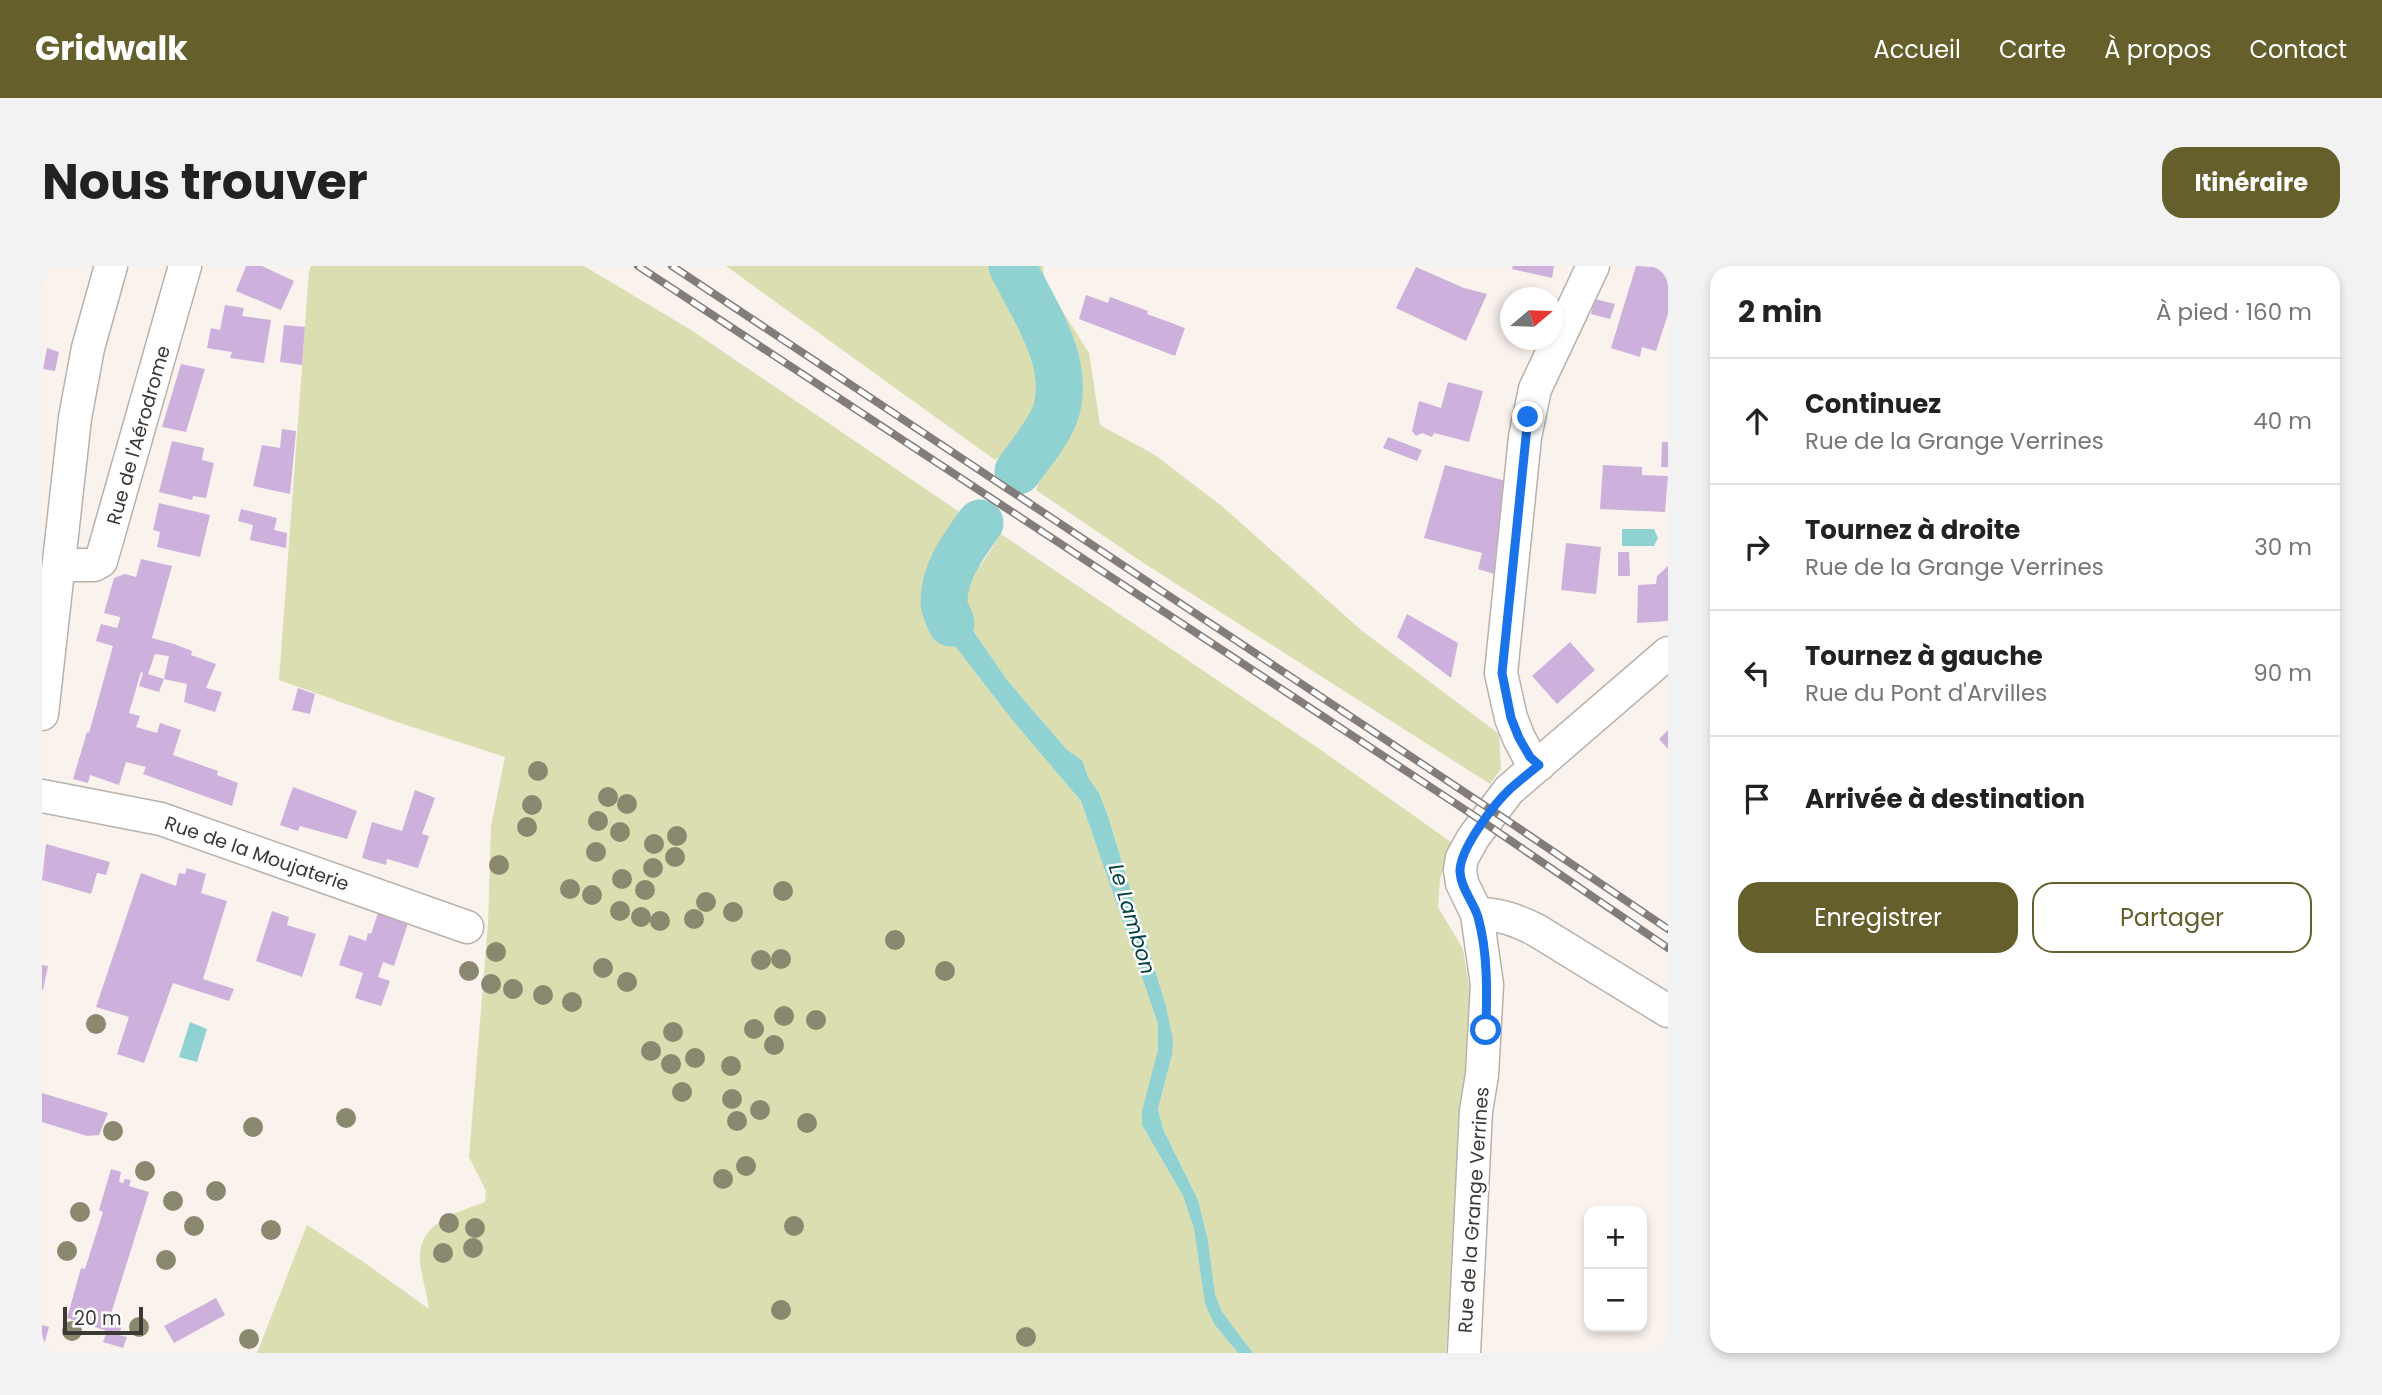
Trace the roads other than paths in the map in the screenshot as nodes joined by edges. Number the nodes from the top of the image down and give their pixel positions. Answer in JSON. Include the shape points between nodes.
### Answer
{"nodes":[{"id":1,"x":111,"y":266,"type":"edge"},
{"id":2,"x":185,"y":266,"type":"edge"},
{"id":3,"x":1593,"y":266,"type":"edge"},
{"id":4,"x":59,"y":565,"type":"junction"},
{"id":5,"x":1668,"y":653,"type":"edge"},
{"id":6,"x":42,"y":714,"type":"edge"},
{"id":7,"x":1539,"y":765,"type":"junction"},
{"id":8,"x":42,"y":796,"type":"edge"},
{"id":9,"x":1477,"y":914,"type":"junction"},
{"id":10,"x":467,"y":927,"type":"dead end"},
{"id":11,"x":1668,"y":1011,"type":"edge"},
{"id":12,"x":1464,"y":1353,"type":"edge"}],
"edges":[{"from":1,"to":4,"type":"street","via":[[75,418]]},
{"from":2,"to":4,"type":"street","name":"Rue de l'Aérodrome","via":[[101,561]]},
{"from":3,"to":7,"type":"street","via":[[1535,389],[1525,437],[1502,673],[1519,738]]},
{"from":4,"to":6,"type":"street"},
{"from":5,"to":7,"type":"street","name":"Rue de la Grange Verrines"},
{"from":7,"to":9,"type":"street","name":"Rue de la Grange Verrines","via":[[1499,800],[1462,858],[1462,883]]},
{"from":8,"to":10,"type":"street","name":"Rue de la Moujaterie","via":[[161,819]]},
{"from":9,"to":11,"type":"street","via":[[1514,919],[1536,930]]},
{"from":9,"to":12,"type":"street","name":"Rue de la Grange Verrines","via":[[1487,985]]}]}
